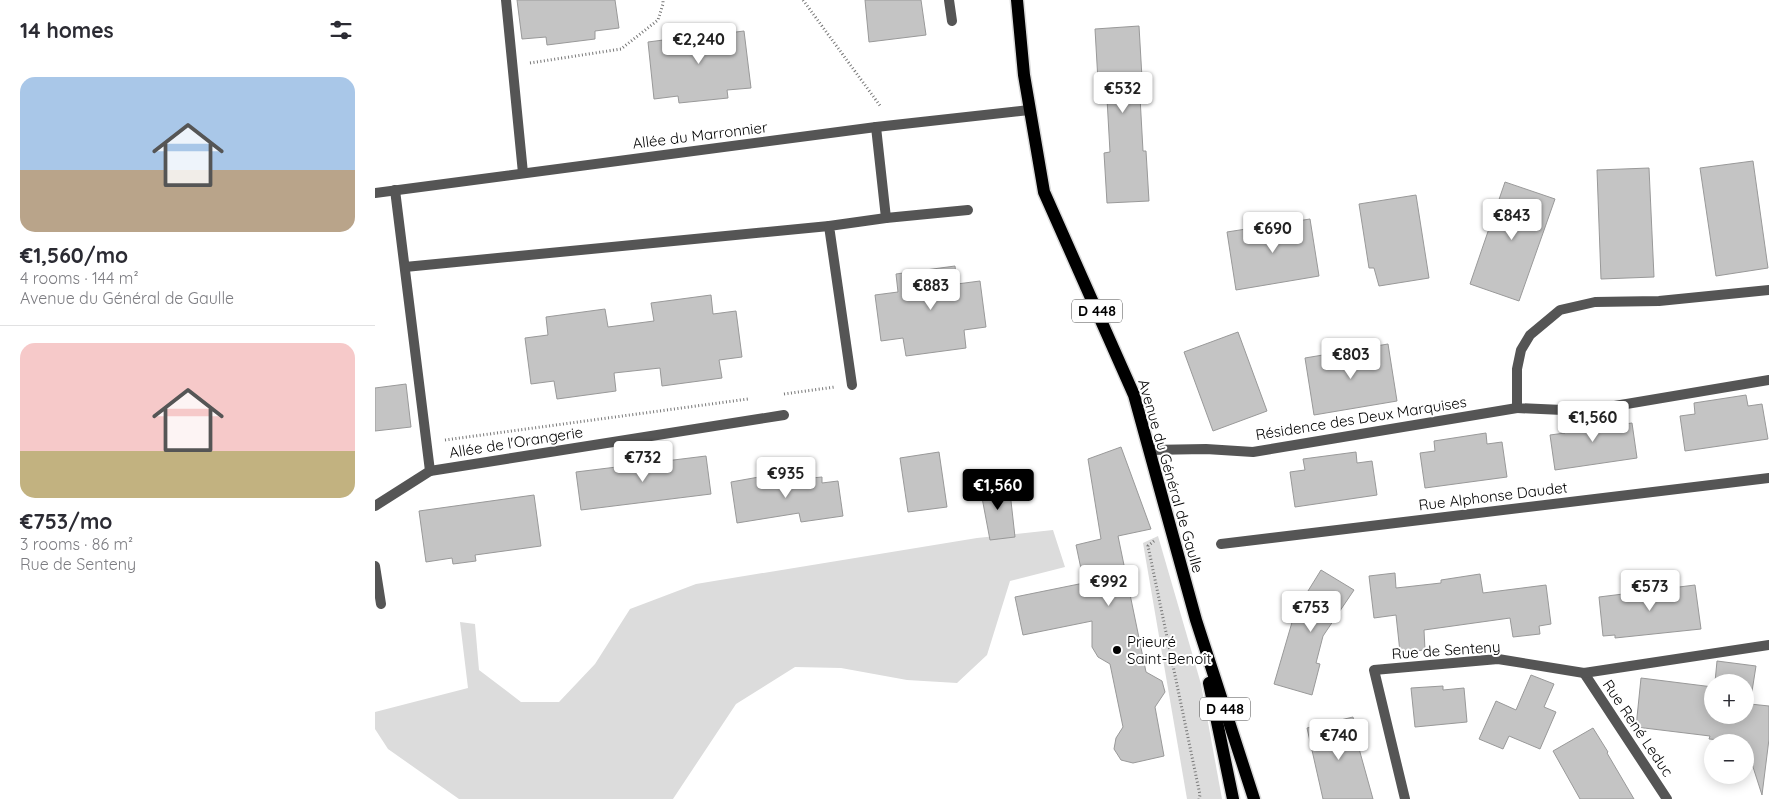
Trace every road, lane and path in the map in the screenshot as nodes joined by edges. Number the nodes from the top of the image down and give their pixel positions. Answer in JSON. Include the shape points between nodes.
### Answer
{"nodes":[{"id":1,"x":506,"y":0,"type":"edge"},
{"id":2,"x":663,"y":0,"type":"edge"},
{"id":3,"x":803,"y":0,"type":"edge"},
{"id":4,"x":949,"y":0,"type":"edge"},
{"id":5,"x":1017,"y":0,"type":"edge"},
{"id":6,"x":952,"y":21,"type":"dead end"},
{"id":7,"x":513,"y":66,"type":"junction"},
{"id":8,"x":1029,"y":110,"type":"junction"},
{"id":9,"x":894,"y":125,"type":"junction"},
{"id":10,"x":876,"y":127,"type":"junction"},
{"id":11,"x":523,"y":173,"type":"junction"},
{"id":12,"x":395,"y":190,"type":"junction"},
{"id":13,"x":375,"y":193,"type":"edge"},
{"id":14,"x":969,"y":210,"type":"dead end"},
{"id":15,"x":886,"y":218,"type":"junction"},
{"id":16,"x":829,"y":226,"type":"junction"},
{"id":17,"x":405,"y":267,"type":"junction"},
{"id":18,"x":1769,"y":290,"type":"edge"},
{"id":19,"x":1769,"y":380,"type":"edge"},
{"id":20,"x":852,"y":385,"type":"joint"},
{"id":21,"x":783,"y":394,"type":"dead end"},
{"id":22,"x":753,"y":398,"type":"dead end"},
{"id":23,"x":1517,"y":408,"type":"junction"},
{"id":24,"x":784,"y":415,"type":"dead end"},
{"id":25,"x":427,"y":442,"type":"junction"},
{"id":26,"x":1149,"y":450,"type":"junction"},
{"id":27,"x":430,"y":471,"type":"junction"},
{"id":28,"x":1769,"y":478,"type":"edge"},
{"id":29,"x":375,"y":506,"type":"edge"},
{"id":30,"x":1170,"y":528,"type":"junction"},
{"id":31,"x":1221,"y":544,"type":"dead end"},
{"id":32,"x":375,"y":566,"type":"edge"},
{"id":33,"x":381,"y":604,"type":"dead end"},
{"id":34,"x":1196,"y":620,"type":"junction"},
{"id":35,"x":1769,"y":645,"type":"edge"},
{"id":36,"x":1583,"y":673,"type":"junction"},
{"id":37,"x":1199,"y":799,"type":"edge"},
{"id":38,"x":1233,"y":799,"type":"edge"},
{"id":39,"x":1253,"y":799,"type":"edge"},
{"id":40,"x":1405,"y":799,"type":"edge"},
{"id":41,"x":1667,"y":799,"type":"edge"}],
"edges":[{"from":1,"to":7,"type":"street"},
{"from":2,"to":7,"type":"path","via":[[658,20],[621,49]]},
{"from":3,"to":9,"type":"path"},
{"from":4,"to":6,"type":"street"},
{"from":5,"to":8,"type":"main road","name":"Avenue du Général de Gaulle","number":"D 448"},
{"from":7,"to":11,"type":"street"},
{"from":8,"to":9,"type":"street","name":"Allée du Marronnier"},
{"from":8,"to":26,"type":"main road","name":"Avenue du Général de Gaulle","number":"D 448","via":[[1044,192],[1133,394]]},
{"from":9,"to":10,"type":"street","name":"Allée du Marronnier"},
{"from":10,"to":11,"type":"street","name":"Allée du Marronnier"},
{"from":10,"to":15,"type":"street"},
{"from":11,"to":12,"type":"street","name":"Allée du Marronnier"},
{"from":12,"to":13,"type":"street","name":"Allée du Marronnier"},
{"from":12,"to":17,"type":"street"},
{"from":14,"to":15,"type":"street"},
{"from":15,"to":16,"type":"street"},
{"from":16,"to":17,"type":"street"},
{"from":16,"to":20,"type":"street"},
{"from":17,"to":25,"type":"street"},
{"from":18,"to":23,"type":"street","via":[[1659,301],[1595,302],[1561,310],[1530,336],[1521,350],[1517,369]]},
{"from":19,"to":23,"type":"street","name":"Résidence des Deux Marquises","via":[[1585,411]]},
{"from":20,"to":21,"type":"path"},
{"from":22,"to":25,"type":"path"},
{"from":23,"to":26,"type":"street","name":"Résidence des Deux Marquises","via":[[1253,452]]},
{"from":24,"to":27,"type":"street","name":"Allée de l'Orangerie"},
{"from":25,"to":27,"type":"street"},
{"from":26,"to":30,"type":"main road","name":"Avenue du Général de Gaulle","number":"D 448"},
{"from":27,"to":29,"type":"street"},
{"from":28,"to":31,"type":"street","name":"Rue Alphonse Daudet"},
{"from":30,"to":34,"type":"main road","name":"Avenue du Général de Gaulle","number":"D 448"},
{"from":30,"to":37,"type":"path","via":[[1148,546]]},
{"from":32,"to":33,"type":"street"},
{"from":34,"to":38,"type":"main road","number":"D 448"},
{"from":34,"to":39,"type":"main road","number":"D 448"},
{"from":35,"to":36,"type":"street","name":"Rue de Senteny"},
{"from":36,"to":40,"type":"street","name":"Rue de Senteny","via":[[1499,659],[1374,670]]},
{"from":36,"to":41,"type":"street","name":"Rue René Leduc"}]}
